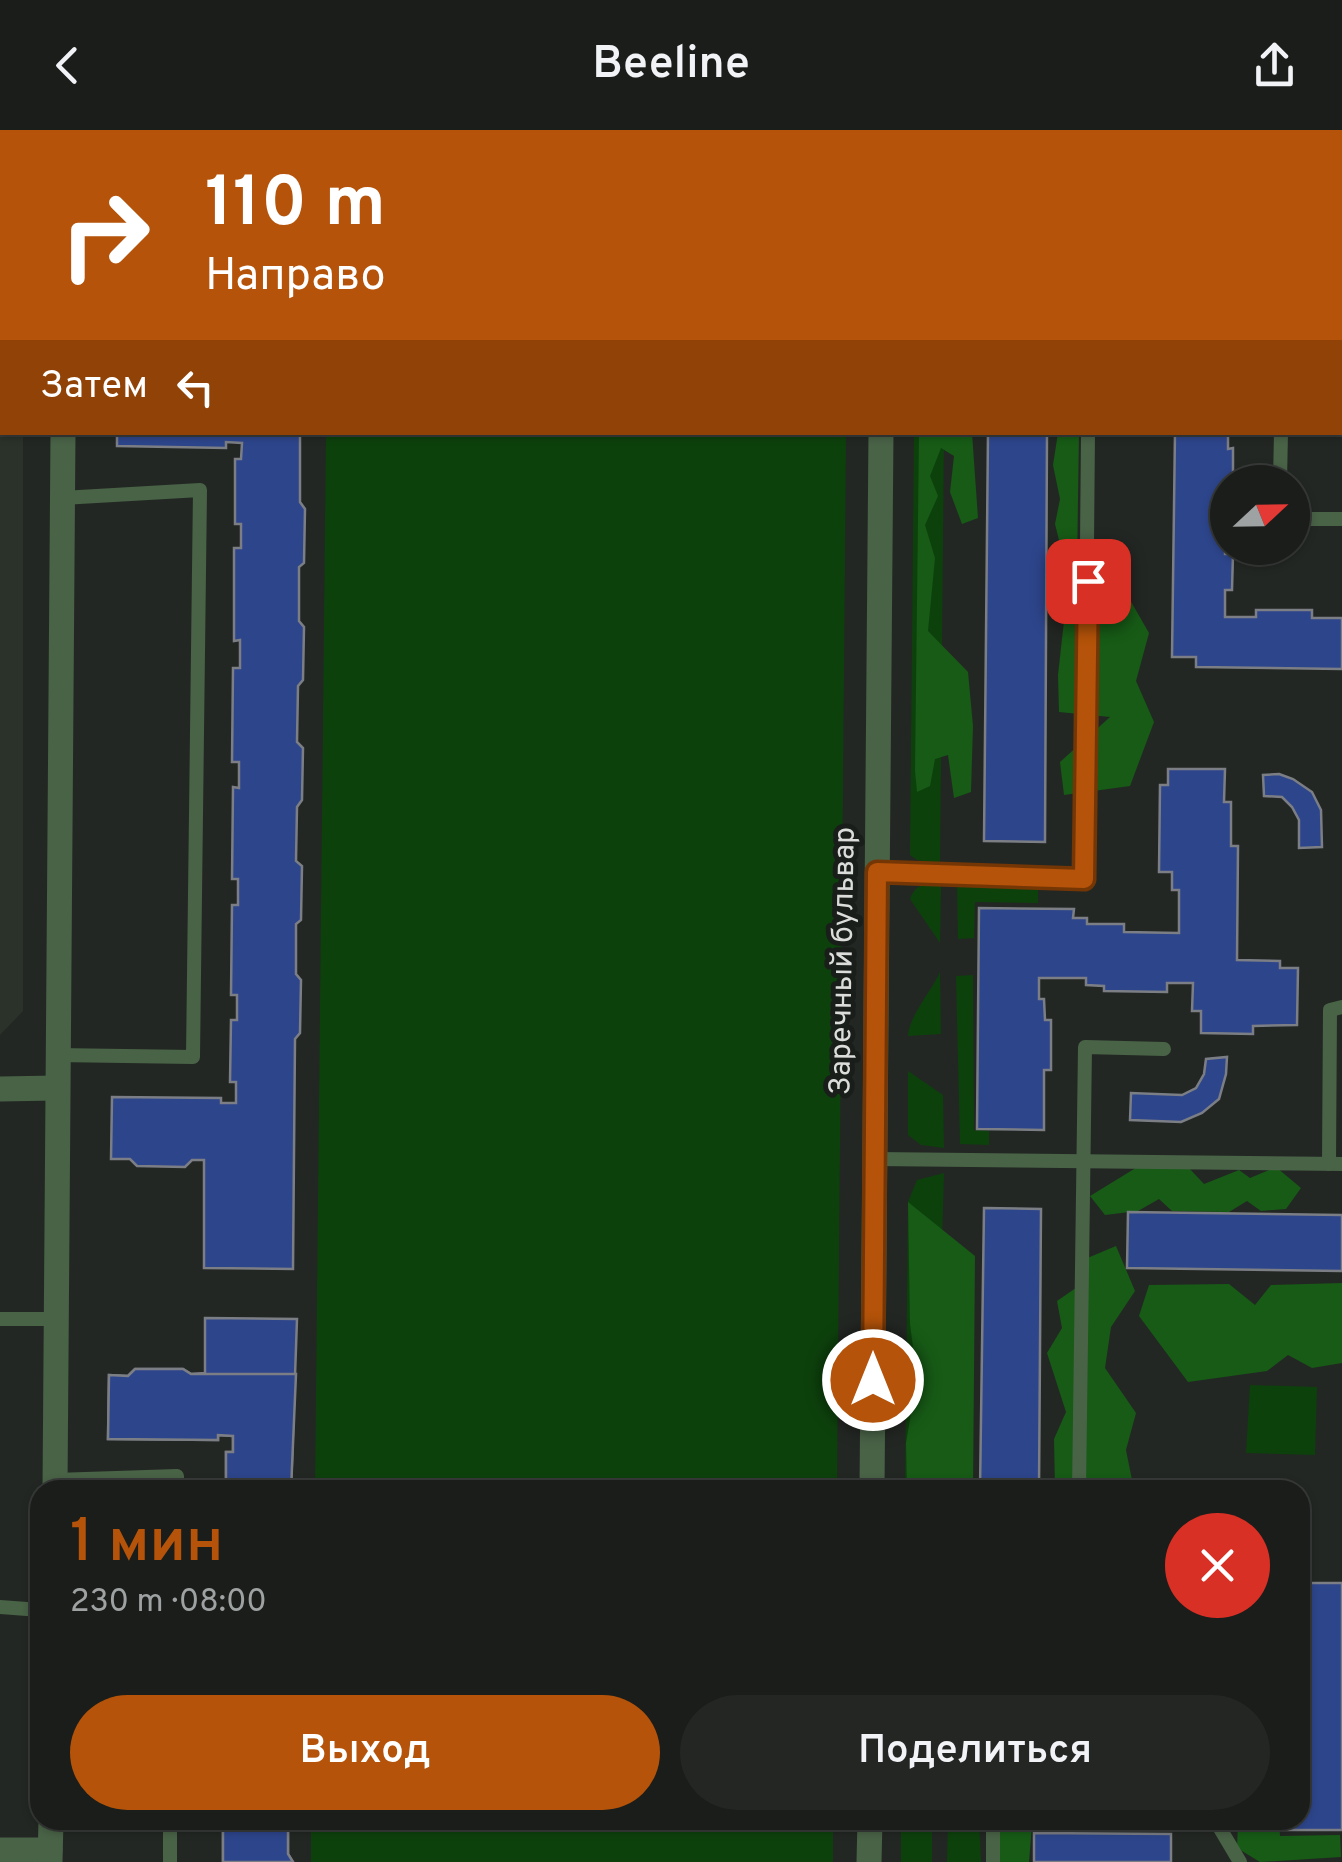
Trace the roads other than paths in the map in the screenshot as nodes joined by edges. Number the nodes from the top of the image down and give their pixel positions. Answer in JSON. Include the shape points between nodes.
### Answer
{"nodes":[{"id":1,"x":63,"y":435,"type":"edge"},
{"id":2,"x":881,"y":435,"type":"edge"},
{"id":3,"x":1088,"y":435,"type":"edge"},
{"id":4,"x":1281,"y":435,"type":"edge"},
{"id":5,"x":1280,"y":465,"type":"edge"},
{"id":6,"x":62,"y":498,"type":"junction"},
{"id":7,"x":1310,"y":519,"type":"edge"},
{"id":8,"x":1342,"y":519,"type":"edge"},
{"id":9,"x":877,"y":872,"type":"junction"},
{"id":10,"x":1342,"y":1007,"type":"edge"},
{"id":11,"x":1164,"y":1049,"type":"dead end"},
{"id":12,"x":56,"y":1054,"type":"junction"},
{"id":13,"x":56,"y":1088,"type":"junction"},
{"id":14,"x":0,"y":1089,"type":"edge"},
{"id":15,"x":874,"y":1159,"type":"junction"},
{"id":16,"x":1084,"y":1161,"type":"junction"},
{"id":17,"x":1336,"y":1164,"type":"edge"},
{"id":18,"x":0,"y":1319,"type":"edge"},
{"id":19,"x":56,"y":1319,"type":"junction"},
{"id":20,"x":55,"y":1480,"type":"edge"},
{"id":21,"x":123,"y":1480,"type":"edge"},
{"id":22,"x":177,"y":1480,"type":"edge"},
{"id":23,"x":872,"y":1480,"type":"edge"},
{"id":24,"x":1079,"y":1480,"type":"edge"},
{"id":25,"x":0,"y":1607,"type":"edge"},
{"id":26,"x":30,"y":1609,"type":"edge"},
{"id":27,"x":50,"y":1830,"type":"edge"},
{"id":28,"x":170,"y":1830,"type":"edge"},
{"id":29,"x":870,"y":1830,"type":"edge"},
{"id":30,"x":992,"y":1830,"type":"edge"},
{"id":31,"x":1220,"y":1830,"type":"edge"},
{"id":32,"x":0,"y":1850,"type":"edge"},
{"id":33,"x":50,"y":1856,"type":"edge"},
{"id":34,"x":170,"y":1862,"type":"edge"},
{"id":35,"x":869,"y":1862,"type":"edge"},
{"id":36,"x":993,"y":1862,"type":"edge"},
{"id":37,"x":1240,"y":1862,"type":"edge"}],
"edges":[{"from":1,"to":6,"type":"street"},
{"from":2,"to":9,"type":"street","name":"Заречный бульвар"},
{"from":3,"to":9,"type":"lane","via":[[1084,879]]},
{"from":4,"to":5,"type":"lane"},
{"from":6,"to":12,"type":"street"},
{"from":6,"to":12,"type":"lane","via":[[200,490],[193,1057]]},
{"from":7,"to":8,"type":"lane"},
{"from":9,"to":15,"type":"street","name":"Заречный бульвар"},
{"from":10,"to":17,"type":"lane","via":[[1330,1010]]},
{"from":11,"to":16,"type":"lane","via":[[1085,1046]]},
{"from":12,"to":13,"type":"street"},
{"from":13,"to":14,"type":"street"},
{"from":13,"to":19,"type":"street"},
{"from":15,"to":16,"type":"lane"},
{"from":15,"to":23,"type":"street","name":"Заречный бульвар"},
{"from":16,"to":17,"type":"lane"},
{"from":16,"to":24,"type":"lane"},
{"from":18,"to":19,"type":"lane"},
{"from":19,"to":20,"type":"street"},
{"from":21,"to":22,"type":"lane"},
{"from":25,"to":26,"type":"lane"},
{"from":27,"to":33,"type":"street"},
{"from":28,"to":34,"type":"lane"},
{"from":29,"to":35,"type":"street"},
{"from":30,"to":36,"type":"lane"},
{"from":31,"to":37,"type":"lane"},
{"from":32,"to":33,"type":"street"}]}
